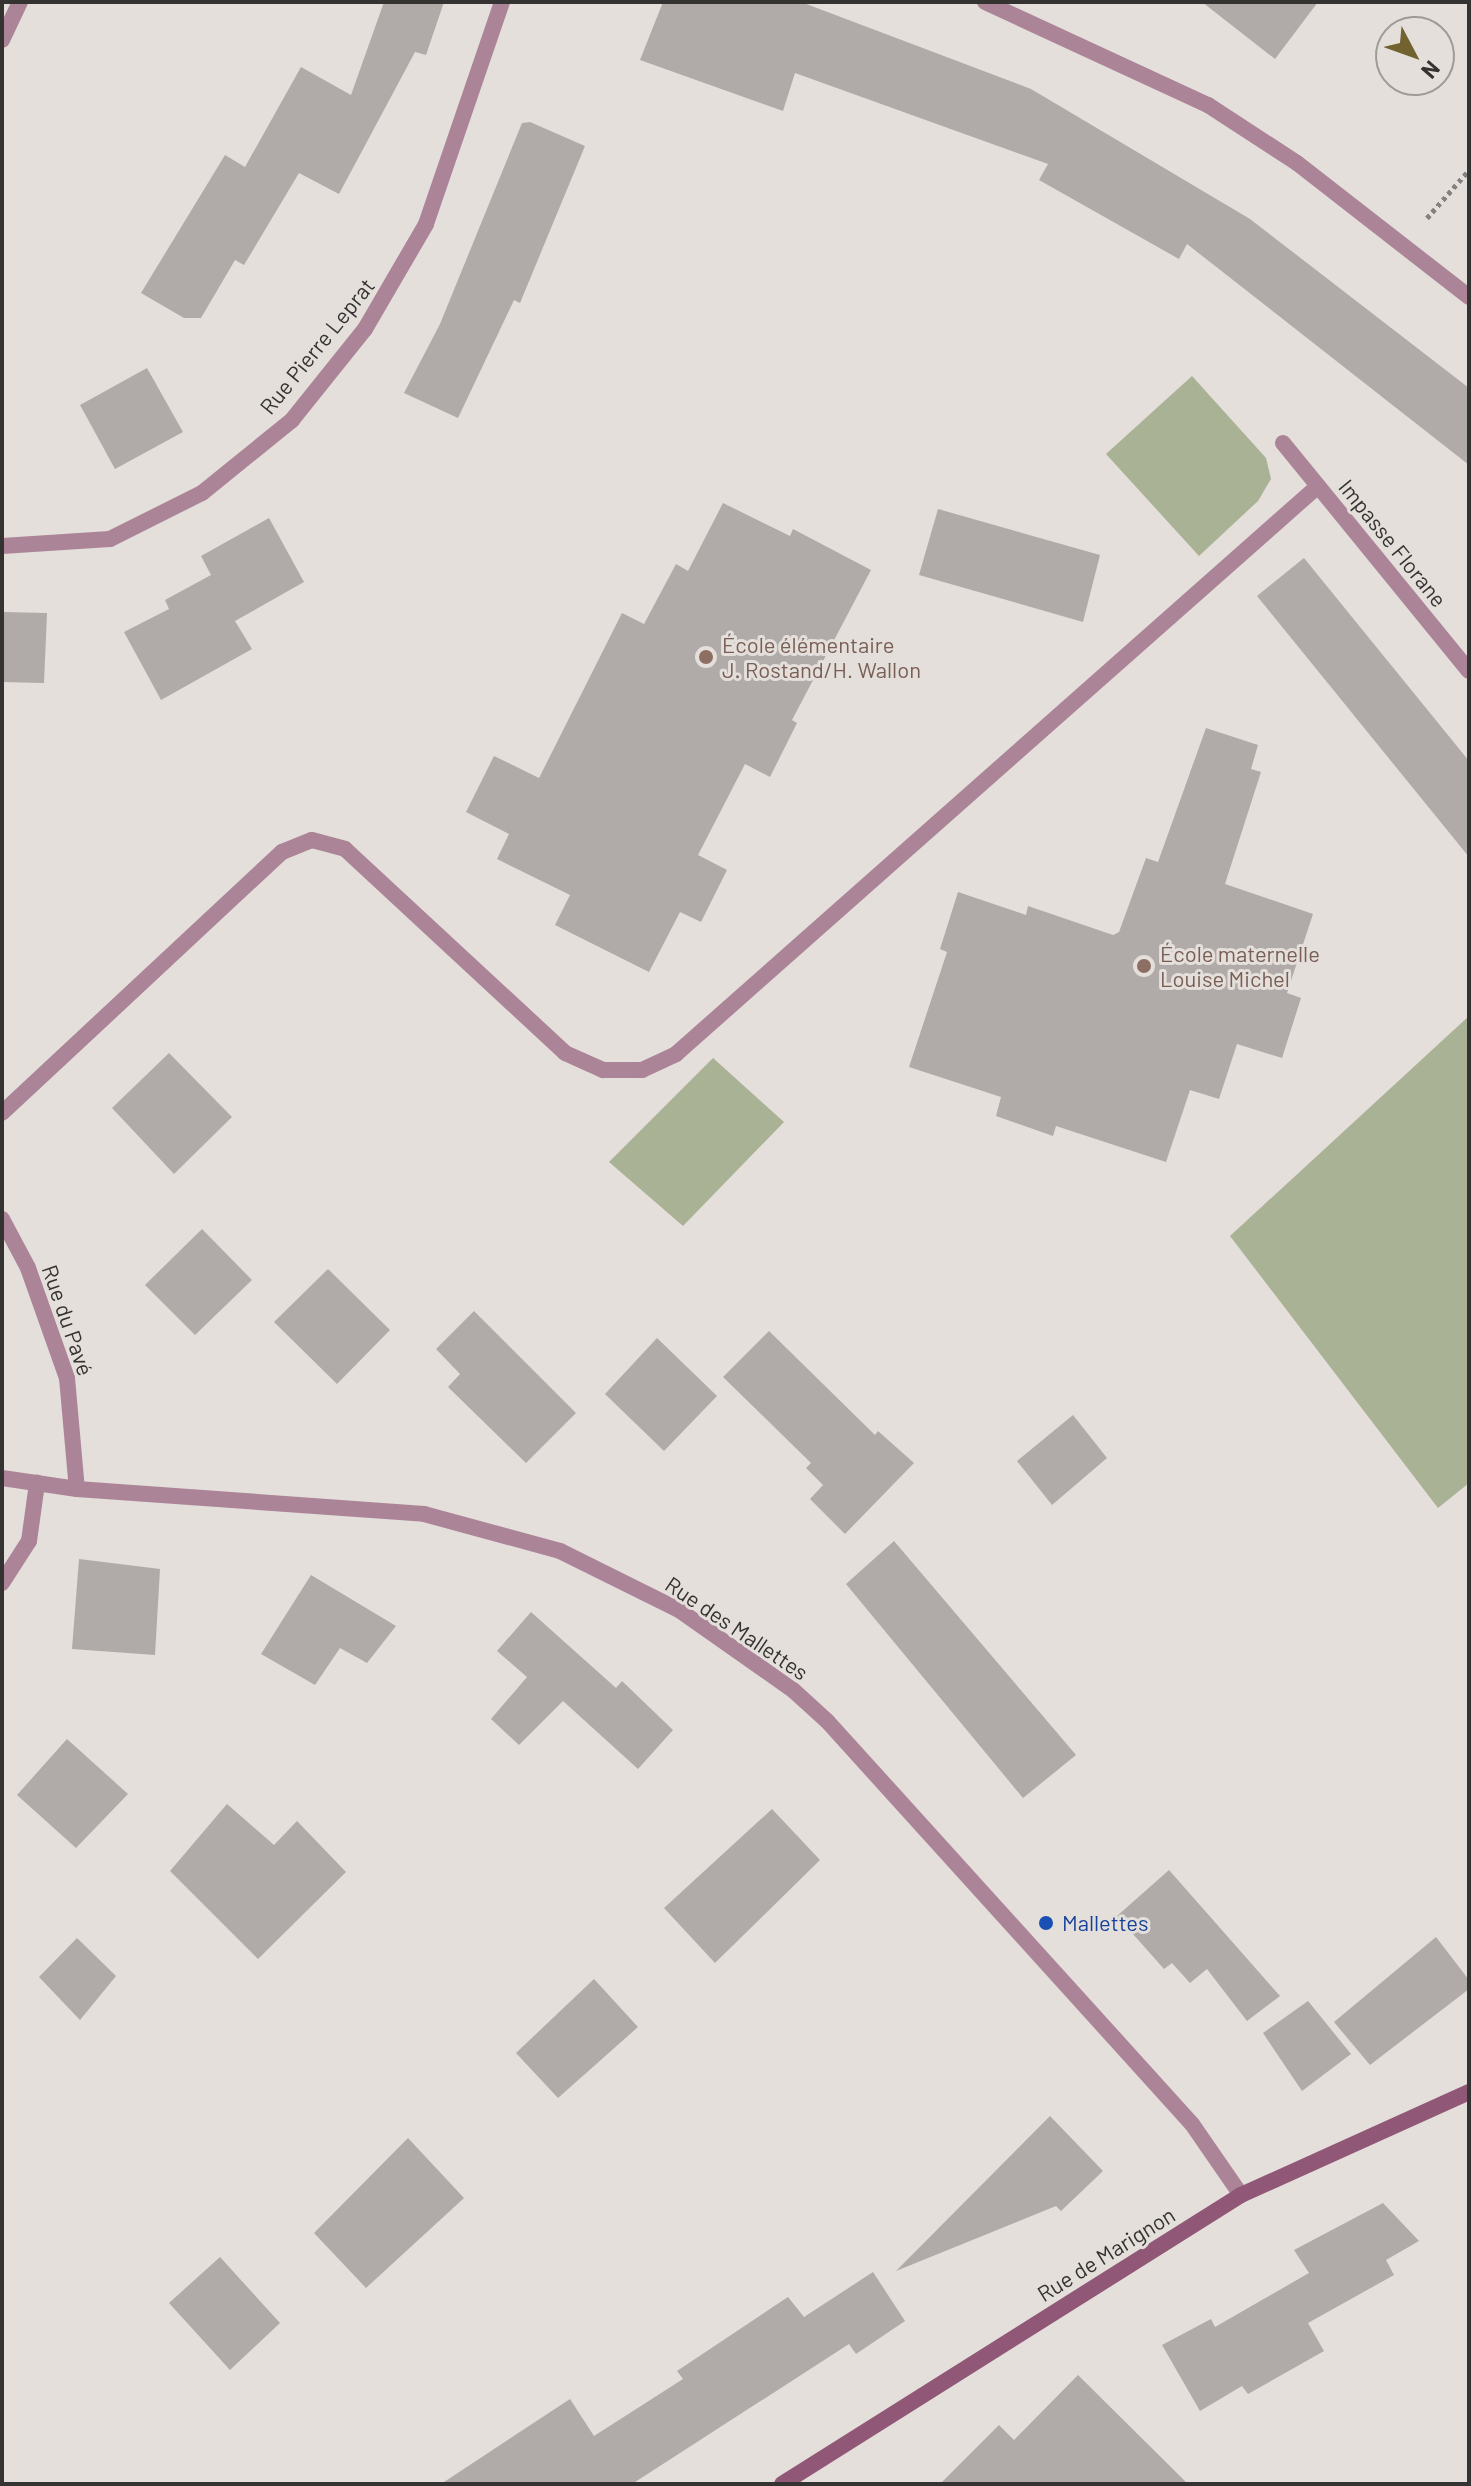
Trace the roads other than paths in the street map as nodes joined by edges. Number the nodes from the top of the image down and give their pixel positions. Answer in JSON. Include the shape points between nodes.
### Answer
{"nodes":[{"id":1,"x":20,"y":2,"type":"edge"},
{"id":2,"x":502,"y":2,"type":"edge"},
{"id":3,"x":985,"y":2,"type":"edge"},
{"id":4,"x":2,"y":40,"type":"edge"},
{"id":5,"x":1469,"y":297,"type":"edge"},
{"id":6,"x":1283,"y":443,"type":"dead end"},
{"id":7,"x":1318,"y":486,"type":"junction"},
{"id":8,"x":2,"y":546,"type":"edge"},
{"id":9,"x":1469,"y":671,"type":"edge"},
{"id":10,"x":2,"y":1113,"type":"edge"},
{"id":11,"x":2,"y":1219,"type":"edge"},
{"id":12,"x":2,"y":1478,"type":"edge"},
{"id":13,"x":37,"y":1483,"type":"junction"},
{"id":14,"x":77,"y":1489,"type":"junction"},
{"id":15,"x":2,"y":1583,"type":"edge"},
{"id":16,"x":1469,"y":2092,"type":"edge"},
{"id":17,"x":1241,"y":2195,"type":"junction"},
{"id":18,"x":782,"y":2484,"type":"edge"}],
"edges":[{"from":1,"to":4,"type":"street"},
{"from":2,"to":8,"type":"street","name":"Rue Pierre Leprat","via":[[419,237],[365,329],[292,420],[202,493],[110,539]]},
{"from":3,"to":5,"type":"street","via":[[1208,105],[1297,163]]},
{"from":6,"to":7,"type":"street","name":"Impasse Florane"},
{"from":7,"to":9,"type":"street","name":"Impasse Florane"},
{"from":7,"to":10,"type":"street","via":[[676,1054],[653,1065],[603,1070],[565,1053],[345,849],[312,840],[282,852]]},
{"from":11,"to":14,"type":"street","name":"Rue du Pavé","via":[[28,1268],[67,1378]]},
{"from":12,"to":13,"type":"street","name":"Rue des Mallettes"},
{"from":13,"to":14,"type":"street","name":"Rue des Mallettes"},
{"from":13,"to":15,"type":"street","via":[[29,1541]]},
{"from":14,"to":17,"type":"street","name":"Rue des Mallettes","via":[[424,1514],[560,1551],[679,1610],[793,1690],[828,1722],[1192,2124]]},
{"from":16,"to":17,"type":"street","name":"Rue de Marignon"},
{"from":17,"to":18,"type":"street","name":"Rue de Marignon"}]}
